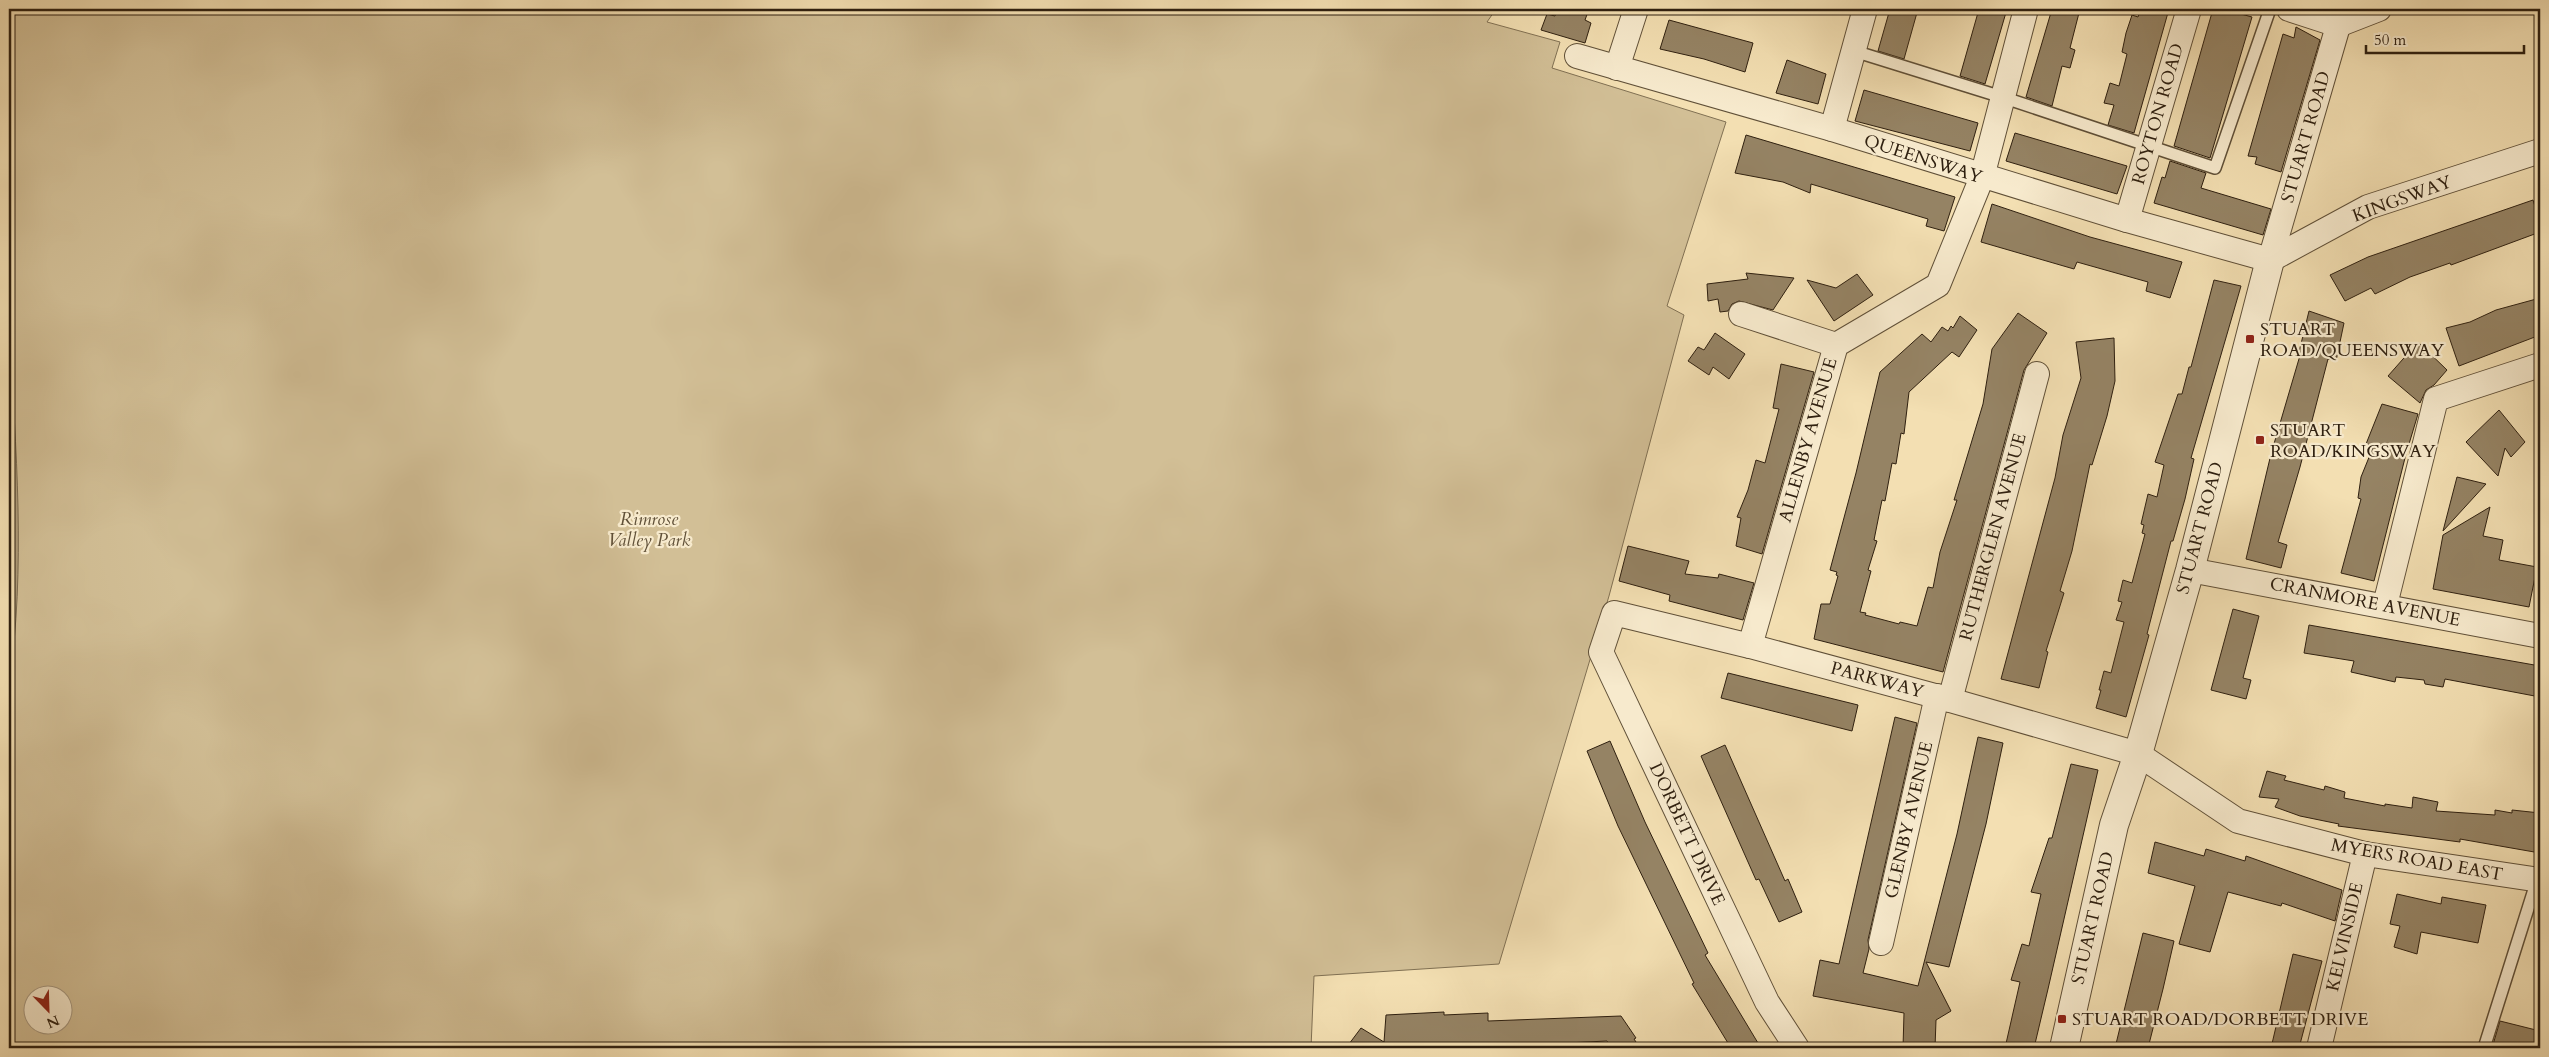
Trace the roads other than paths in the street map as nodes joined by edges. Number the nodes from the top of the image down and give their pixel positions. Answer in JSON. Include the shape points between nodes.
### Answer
{"nodes":[{"id":1,"x":1636,"y":9,"type":"edge"},
{"id":2,"x":1865,"y":9,"type":"edge"},
{"id":3,"x":2026,"y":9,"type":"edge"},
{"id":4,"x":2188,"y":9,"type":"edge"},
{"id":5,"x":2270,"y":9,"type":"edge"},
{"id":6,"x":2289,"y":9,"type":"edge"},
{"id":7,"x":2379,"y":9,"type":"edge"},
{"id":8,"x":2340,"y":17,"type":"edge"},
{"id":9,"x":1854,"y":50,"type":"junction"},
{"id":10,"x":1577,"y":56,"type":"dead end"},
{"id":11,"x":1617,"y":68,"type":"junction"},
{"id":12,"x":2005,"y":98,"type":"junction"},
{"id":13,"x":1832,"y":129,"type":"junction"},
{"id":14,"x":2148,"y":146,"type":"junction"},
{"id":15,"x":2540,"y":152,"type":"edge"},
{"id":16,"x":1982,"y":178,"type":"junction"},
{"id":17,"x":2127,"y":220,"type":"junction"},
{"id":18,"x":2270,"y":260,"type":"junction"},
{"id":19,"x":1742,"y":314,"type":"dead end"},
{"id":20,"x":1836,"y":344,"type":"junction"},
{"id":21,"x":2540,"y":365,"type":"edge"},
{"id":22,"x":2037,"y":374,"type":"dead end"},
{"id":23,"x":2190,"y":570,"type":"junction"},
{"id":24,"x":2385,"y":605,"type":"junction"},
{"id":25,"x":1614,"y":614,"type":"joint"},
{"id":26,"x":2540,"y":636,"type":"edge"},
{"id":27,"x":1750,"y":646,"type":"junction"},
{"id":28,"x":1944,"y":698,"type":"junction"},
{"id":29,"x":2138,"y":754,"type":"junction"},
{"id":30,"x":2365,"y":854,"type":"junction"},
{"id":31,"x":2539,"y":880,"type":"edge"},
{"id":32,"x":1881,"y":943,"type":"dead end"},
{"id":33,"x":1797,"y":1048,"type":"edge"},
{"id":34,"x":2064,"y":1048,"type":"edge"},
{"id":35,"x":2319,"y":1048,"type":"edge"},
{"id":36,"x":2484,"y":1048,"type":"edge"}],
"edges":[{"from":1,"to":11,"type":"street"},
{"from":2,"to":9,"type":"street"},
{"from":3,"to":12,"type":"street","name":"ALLENBY AVENUE"},
{"from":4,"to":14,"type":"street","name":"ROYTON ROAD"},
{"from":5,"to":14,"type":"lane","via":[[2215,168]]},
{"from":6,"to":8,"type":"street"},
{"from":7,"to":8,"type":"street"},
{"from":8,"to":18,"type":"street","name":"STUART ROAD"},
{"from":9,"to":12,"type":"lane"},
{"from":9,"to":13,"type":"street"},
{"from":10,"to":11,"type":"street","name":"QUEENSWAY"},
{"from":11,"to":13,"type":"street","name":"QUEENSWAY"},
{"from":12,"to":14,"type":"lane"},
{"from":12,"to":16,"type":"street","name":"ALLENBY AVENUE"},
{"from":13,"to":16,"type":"street","name":"QUEENSWAY"},
{"from":14,"to":17,"type":"street","name":"ROYTON ROAD"},
{"from":15,"to":18,"type":"street","name":"KINGSWAY","via":[[2368,207]]},
{"from":16,"to":17,"type":"street","name":"QUEENSWAY"},
{"from":16,"to":20,"type":"street","name":"ALLENBY AVENUE","via":[[1938,285]]},
{"from":17,"to":18,"type":"street","name":"QUEENSWAY"},
{"from":18,"to":23,"type":"street","name":"STUART ROAD"},
{"from":19,"to":20,"type":"street"},
{"from":20,"to":27,"type":"street","name":"ALLENBY AVENUE"},
{"from":21,"to":24,"type":"street","via":[[2436,400]]},
{"from":22,"to":28,"type":"street","name":"RUTHERGLEN AVENUE"},
{"from":23,"to":24,"type":"street","name":"CRANMORE AVENUE"},
{"from":23,"to":29,"type":"street","name":"STUART ROAD"},
{"from":24,"to":26,"type":"street","name":"CRANMORE AVENUE"},
{"from":25,"to":27,"type":"street","name":"PARKWAY"},
{"from":25,"to":33,"type":"street","name":"DORBETT DRIVE","via":[[1601,652],[1767,1002]]},
{"from":27,"to":28,"type":"street","name":"PARKWAY"},
{"from":28,"to":29,"type":"street","name":"PARKWAY"},
{"from":28,"to":32,"type":"street","name":"GLENBY AVENUE"},
{"from":29,"to":30,"type":"street","name":"MYERS ROAD EAST","via":[[2238,821]]},
{"from":29,"to":34,"type":"street","name":"STUART ROAD","via":[[2114,825]]},
{"from":30,"to":31,"type":"street","name":"MYERS ROAD EAST"},
{"from":30,"to":35,"type":"street","name":"KELVINSIDE"},
{"from":31,"to":36,"type":"lane"}]}
